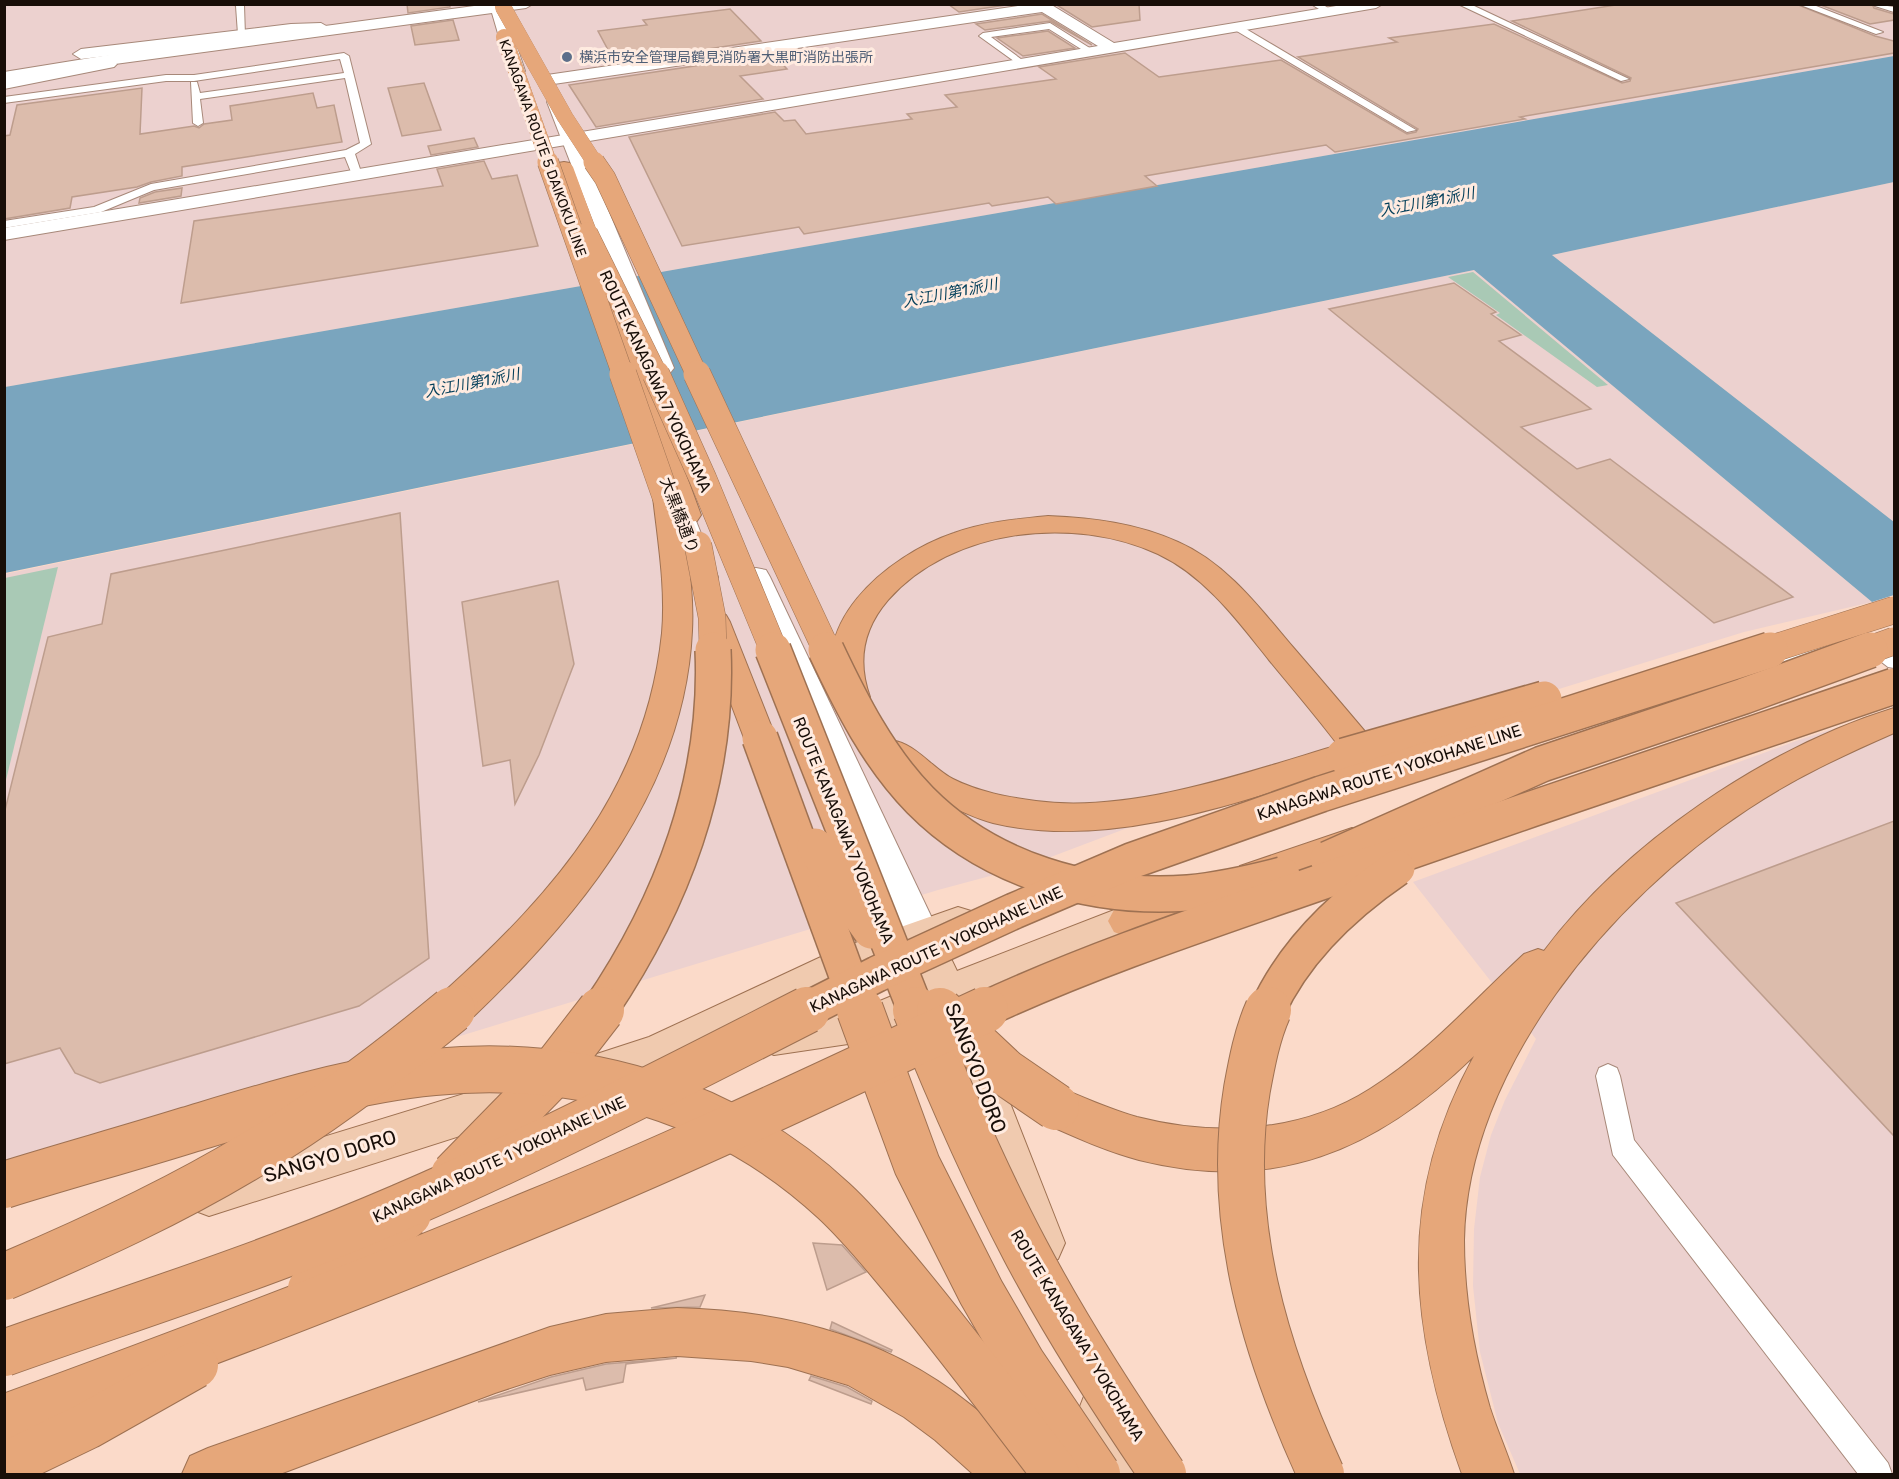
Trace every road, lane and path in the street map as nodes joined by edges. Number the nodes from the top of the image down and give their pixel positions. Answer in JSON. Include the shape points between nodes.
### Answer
{"nodes":[{"id":1,"x":237,"y":4,"type":"edge"},
{"id":2,"x":1376,"y":4,"type":"edge"},
{"id":3,"x":1462,"y":4,"type":"edge"},
{"id":4,"x":1802,"y":4,"type":"edge"},
{"id":5,"x":1878,"y":4,"type":"edge"},
{"id":6,"x":503,"y":5,"type":"edge"},
{"id":7,"x":1322,"y":8,"type":"edge"},
{"id":8,"x":1894,"y":10,"type":"edge"},
{"id":9,"x":321,"y":27,"type":"junction"},
{"id":10,"x":357,"y":27,"type":"junction"},
{"id":11,"x":1238,"y":28,"type":"junction"},
{"id":12,"x":1878,"y":32,"type":"dead end"},
{"id":13,"x":242,"y":34,"type":"junction"},
{"id":14,"x":1113,"y":49,"type":"junction"},
{"id":15,"x":1092,"y":52,"type":"junction"},
{"id":16,"x":4,"y":64,"type":"edge"},
{"id":17,"x":70,"y":64,"type":"junction"},
{"id":18,"x":1023,"y":64,"type":"junction"},
{"id":19,"x":4,"y":73,"type":"edge"},
{"id":20,"x":349,"y":75,"type":"junction"},
{"id":21,"x":4,"y":77,"type":"edge"},
{"id":22,"x":194,"y":78,"type":"junction"},
{"id":23,"x":1624,"y":79,"type":"dead end"},
{"id":24,"x":547,"y":80,"type":"junction"},
{"id":25,"x":4,"y":84,"type":"edge"},
{"id":26,"x":195,"y":97,"type":"junction"},
{"id":27,"x":4,"y":100,"type":"edge"},
{"id":28,"x":198,"y":123,"type":"dead end"},
{"id":29,"x":1411,"y":130,"type":"dead end"},
{"id":30,"x":571,"y":140,"type":"junction"},
{"id":31,"x":542,"y":145,"type":"junction"},
{"id":32,"x":349,"y":153,"type":"junction"},
{"id":33,"x":357,"y":175,"type":"junction"},
{"id":34,"x":4,"y":225,"type":"edge"},
{"id":35,"x":587,"y":233,"type":"junction"},
{"id":36,"x":4,"y":234,"type":"edge"},
{"id":37,"x":666,"y":497,"type":"junction"},
{"id":38,"x":1894,"y":610,"type":"edge"},
{"id":39,"x":1894,"y":641,"type":"edge"},
{"id":40,"x":1778,"y":646,"type":"junction"},
{"id":41,"x":1894,"y":661,"type":"edge"},
{"id":42,"x":1894,"y":680,"type":"edge"},
{"id":43,"x":1894,"y":686,"type":"edge"},
{"id":44,"x":1744,"y":696,"type":"junction"},
{"id":45,"x":1894,"y":720,"type":"edge"},
{"id":46,"x":760,"y":738,"type":"junction"},
{"id":47,"x":1392,"y":786,"type":"junction"},
{"id":48,"x":1616,"y":894,"type":"junction"},
{"id":49,"x":1127,"y":921,"type":"junction"},
{"id":50,"x":921,"y":935,"type":"junction"},
{"id":51,"x":852,"y":961,"type":"junction"},
{"id":52,"x":947,"y":992,"type":"junction"},
{"id":53,"x":875,"y":1021,"type":"junction"},
{"id":54,"x":656,"y":1054,"type":"junction"},
{"id":55,"x":1608,"y":1076,"type":"dead end"},
{"id":56,"x":4,"y":1185,"type":"edge"},
{"id":57,"x":4,"y":1259,"type":"edge"},
{"id":58,"x":4,"y":1277,"type":"edge"},
{"id":59,"x":4,"y":1353,"type":"edge"},
{"id":60,"x":4,"y":1418,"type":"edge"},
{"id":61,"x":4,"y":1466,"type":"edge"},
{"id":62,"x":208,"y":1474,"type":"edge"},
{"id":63,"x":1010,"y":1474,"type":"edge"},
{"id":64,"x":1022,"y":1474,"type":"edge"},
{"id":65,"x":1056,"y":1474,"type":"edge"},
{"id":66,"x":1097,"y":1474,"type":"edge"},
{"id":67,"x":1129,"y":1474,"type":"edge"},
{"id":68,"x":1163,"y":1474,"type":"edge"},
{"id":69,"x":1321,"y":1474,"type":"edge"},
{"id":70,"x":1488,"y":1474,"type":"edge"},
{"id":71,"x":1877,"y":1474,"type":"edge"}],
"edges":[{"from":1,"to":13,"type":"lane"},
{"from":2,"to":7,"type":"street"},
{"from":3,"to":23,"type":"lane"},
{"from":4,"to":12,"type":"lane"},
{"from":5,"to":8,"type":"lane"},
{"from":6,"to":9,"type":"street"},
{"from":6,"to":10,"type":"street"},
{"from":6,"to":24,"type":"street"},
{"from":6,"to":31,"type":"street","name":"大黒橋通り"},
{"from":6,"to":35,"type":"highway","name":"KANAGAWA ROUTE 5 DAIKOKU LINE","bridge":true},
{"from":6,"to":37,"type":"highway","name":"KANAGAWA ROUTE 5 DAIKOKU LINE","bridge":true,"via":[[504,39]]},
{"from":6,"to":44,"type":"highway","bridge":true,"via":[[605,178],[872,740],[922,803],[971,842],[999,858],[1061,882],[1127,894],[1189,894],[1244,886],[1333,857],[1542,764]]},
{"from":7,"to":11,"type":"street"},
{"from":9,"to":13,"type":"street"},
{"from":9,"to":17,"type":"street"},
{"from":10,"to":17,"type":"street"},
{"from":10,"to":25,"type":"street"},
{"from":11,"to":14,"type":"street"},
{"from":11,"to":29,"type":"lane"},
{"from":13,"to":16,"type":"street"},
{"from":14,"to":15,"type":"street"},
{"from":14,"to":24,"type":"street","via":[[1044,7]]},
{"from":15,"to":18,"type":"street"},
{"from":15,"to":18,"type":"lane","via":[[1050,26],[983,36]]},
{"from":17,"to":19,"type":"street"},
{"from":17,"to":21,"type":"street"},
{"from":18,"to":30,"type":"street"},
{"from":20,"to":22,"type":"lane","via":[[344,56]]},
{"from":20,"to":26,"type":"lane"},
{"from":20,"to":32,"type":"lane","via":[[366,144]]},
{"from":22,"to":26,"type":"lane"},
{"from":22,"to":27,"type":"lane","via":[[166,78]]},
{"from":24,"to":30,"type":"street"},
{"from":26,"to":28,"type":"lane"},
{"from":30,"to":31,"type":"street"},
{"from":30,"to":50,"type":"street","via":[[690,435]]},
{"from":31,"to":33,"type":"street"},
{"from":31,"to":51,"type":"street","name":"大黒橋通り","bridge":true,"via":[[569,226]]},
{"from":32,"to":33,"type":"lane"},
{"from":32,"to":34,"type":"lane","via":[[151,186],[97,210]]},
{"from":33,"to":36,"type":"street"},
{"from":35,"to":61,"type":"highway","bridge":true,"via":[[698,545],[712,620],[714,700],[701,792],[687,843],[664,899],[600,1012],[556,1069],[450,1178],[325,1280],[250,1331],[87,1426]]},
{"from":35,"to":68,"type":"highway","name":"ROUTE KANAGAWA 7 YOKOHAMA","bridge":true,"via":[[686,440],[965,1126],[1062,1315]]},
{"from":37,"to":46,"type":"highway","bridge":true},
{"from":37,"to":58,"type":"highway","bridge":true,"via":[[677,630],[659,729],[627,803],[603,845],[543,923],[498,969],[396,1057],[255,1154],[173,1200]]},
{"from":38,"to":40,"type":"highway","name":"KANAGAWA ROUTE 1 YOKOHANE LINE","bridge":true},
{"from":39,"to":44,"type":"highway","bridge":true},
{"from":40,"to":47,"type":"highway","bridge":true,"via":[[1602,682],[1165,807],[1077,818],[1010,812],[974,803],[945,791],[901,761],[868,725],[858,707],[845,669],[847,650],[852,632],[885,584],[940,548],[984,533],[1037,526],[1092,528],[1146,539],[1190,560],[1227,589]]},
{"from":40,"to":59,"type":"highway","name":"KANAGAWA ROUTE 1 YOKOHANE LINE","bridge":true,"via":[[1320,794],[1131,861],[877,974],[621,1104],[401,1206],[291,1252]]},
{"from":41,"to":47,"type":"lane","via":[[1860,636]]},
{"from":41,"to":49,"type":"highway"},
{"from":42,"to":49,"type":"lane","via":[[1194,911]]},
{"from":43,"to":60,"type":"highway","bridge":true,"via":[[1614,780],[1084,968],[1007,999],[756,1117],[538,1212],[169,1358]]},
{"from":44,"to":69,"type":"highway","bridge":true,"via":[[1528,796],[1421,852],[1348,903],[1319,932],[1273,1000],[1258,1038],[1242,1123],[1246,1229],[1254,1282],[1281,1380]]},
{"from":45,"to":48,"type":"highway","via":[[1782,770],[1684,834]]},
{"from":46,"to":48,"type":"highway","bridge":true,"via":[[833,877],[881,945],[963,1034],[1005,1072],[1056,1107],[1112,1132],[1172,1146],[1234,1152],[1267,1150],[1328,1135],[1357,1120],[1430,1069]]},
{"from":46,"to":66,"type":"highway","bridge":true,"via":[[917,1165],[1010,1342]]},
{"from":47,"to":50,"type":"main road"},
{"from":48,"to":70,"type":"highway","via":[[1561,957],[1514,1024],[1475,1098],[1451,1170],[1442,1246],[1448,1330],[1471,1426]]},
{"from":49,"to":52,"type":"main road","name":"SANGYO DORO"},
{"from":50,"to":51,"type":"main road","name":"SANGYO DORO"},
{"from":50,"to":52,"type":"main road","name":"SANGYO DORO"},
{"from":51,"to":53,"type":"street","name":"大黒橋通り"},
{"from":51,"to":54,"type":"main road","name":"SANGYO DORO"},
{"from":52,"to":53,"type":"main road","name":"SANGYO DORO"},
{"from":52,"to":67,"type":"main road","name":"SANGYO DORO"},
{"from":53,"to":54,"type":"main road","name":"SANGYO DORO"},
{"from":53,"to":64,"type":"main road"},
{"from":54,"to":57,"type":"main road","name":"SANGYO DORO"},
{"from":55,"to":71,"type":"lane","via":[[1622,1146]]},
{"from":56,"to":65,"type":"highway","bridge":true,"via":[[264,1107],[388,1079],[436,1072],[518,1070],[645,1091],[724,1122],[797,1171],[835,1203],[912,1288]]},
{"from":62,"to":63,"type":"highway","via":[[496,1368],[607,1338],[654,1333],[751,1336],[846,1359],[889,1378],[929,1404]]}]}
